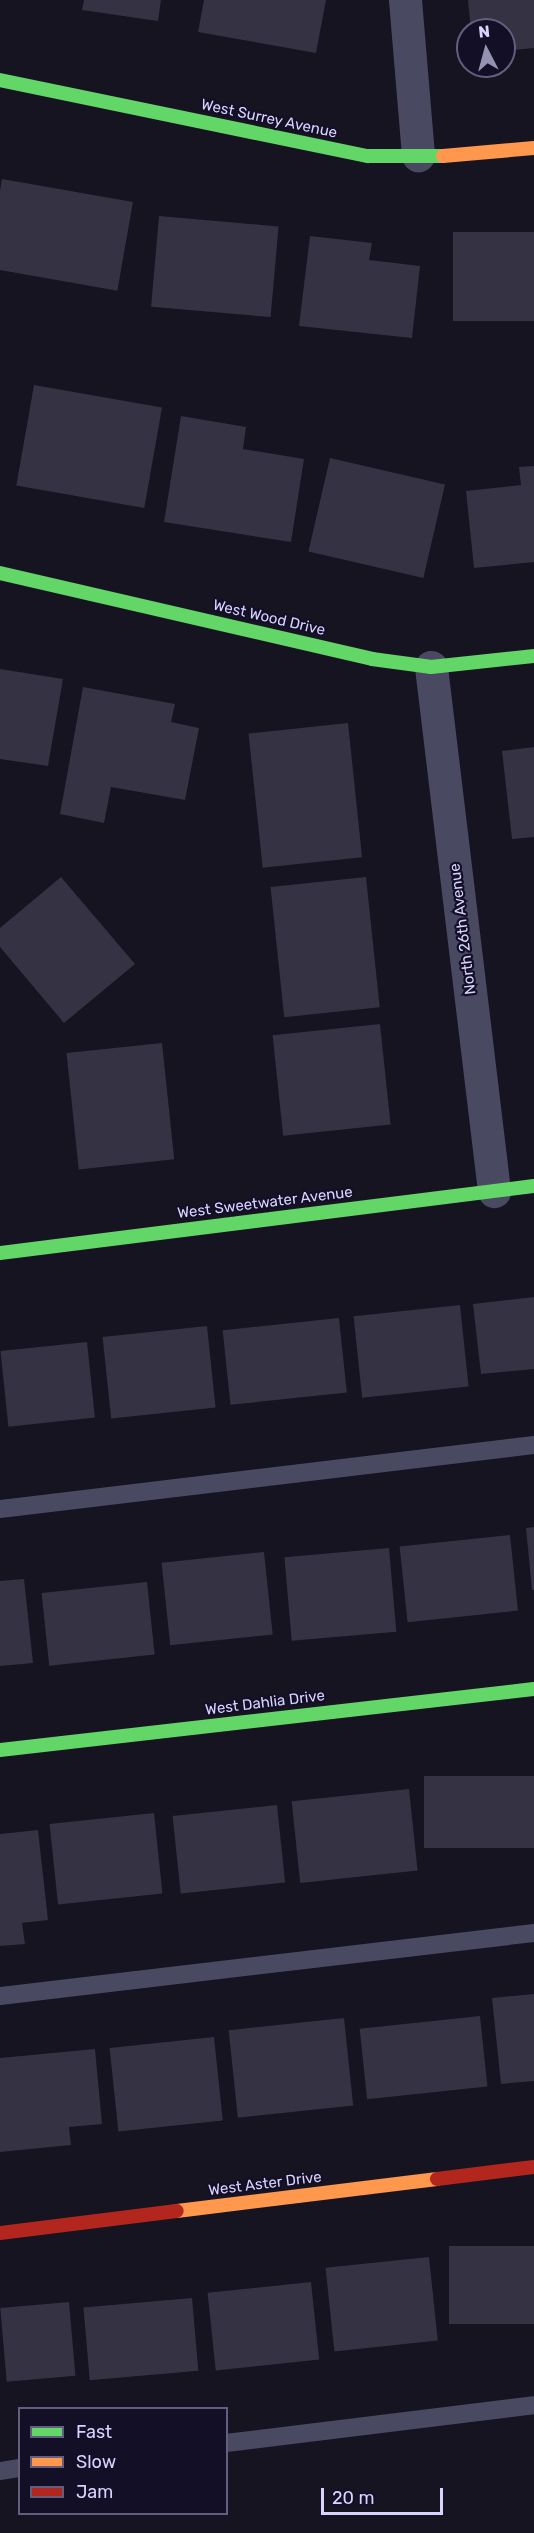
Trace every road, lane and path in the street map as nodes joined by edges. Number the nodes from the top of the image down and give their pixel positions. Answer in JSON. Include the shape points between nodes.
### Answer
{"nodes":[{"id":1,"x":405,"y":0,"type":"edge"},
{"id":2,"x":0,"y":80,"type":"edge"},
{"id":3,"x":534,"y":148,"type":"edge"},
{"id":4,"x":418,"y":155,"type":"junction"},
{"id":5,"x":0,"y":573,"type":"edge"},
{"id":6,"x":534,"y":656,"type":"edge"},
{"id":7,"x":432,"y":667,"type":"junction"},
{"id":8,"x":534,"y":1186,"type":"edge"},
{"id":9,"x":494,"y":1191,"type":"junction"},
{"id":10,"x":0,"y":1253,"type":"edge"},
{"id":11,"x":534,"y":1445,"type":"edge"},
{"id":12,"x":0,"y":1509,"type":"edge"},
{"id":13,"x":534,"y":1689,"type":"edge"},
{"id":14,"x":0,"y":1750,"type":"edge"},
{"id":15,"x":534,"y":1933,"type":"edge"},
{"id":16,"x":0,"y":1996,"type":"edge"},
{"id":17,"x":534,"y":2167,"type":"edge"},
{"id":18,"x":0,"y":2233,"type":"edge"},
{"id":19,"x":534,"y":2405,"type":"edge"},
{"id":20,"x":228,"y":2443,"type":"edge"},
{"id":21,"x":18,"y":2468,"type":"edge"},
{"id":22,"x":0,"y":2471,"type":"edge"}],
"edges":[{"from":1,"to":4,"type":"street"},
{"from":2,"to":4,"type":"street","name":"West Surrey Avenue","via":[[368,156]]},
{"from":3,"to":4,"type":"street","name":"West Surrey Avenue"},
{"from":5,"to":7,"type":"street","name":"West Wood Drive","via":[[372,659]]},
{"from":6,"to":7,"type":"street","name":"West Wood Drive"},
{"from":7,"to":9,"type":"street","name":"North 26th Avenue"},
{"from":8,"to":9,"type":"street","name":"West Sweetwater Avenue"},
{"from":9,"to":10,"type":"street","name":"West Sweetwater Avenue"},
{"from":11,"to":12,"type":"lane"},
{"from":13,"to":14,"type":"street","name":"West Dahlia Drive"},
{"from":15,"to":16,"type":"lane"},
{"from":17,"to":18,"type":"street","name":"West Aster Drive"},
{"from":19,"to":20,"type":"lane"},
{"from":21,"to":22,"type":"lane"}]}
